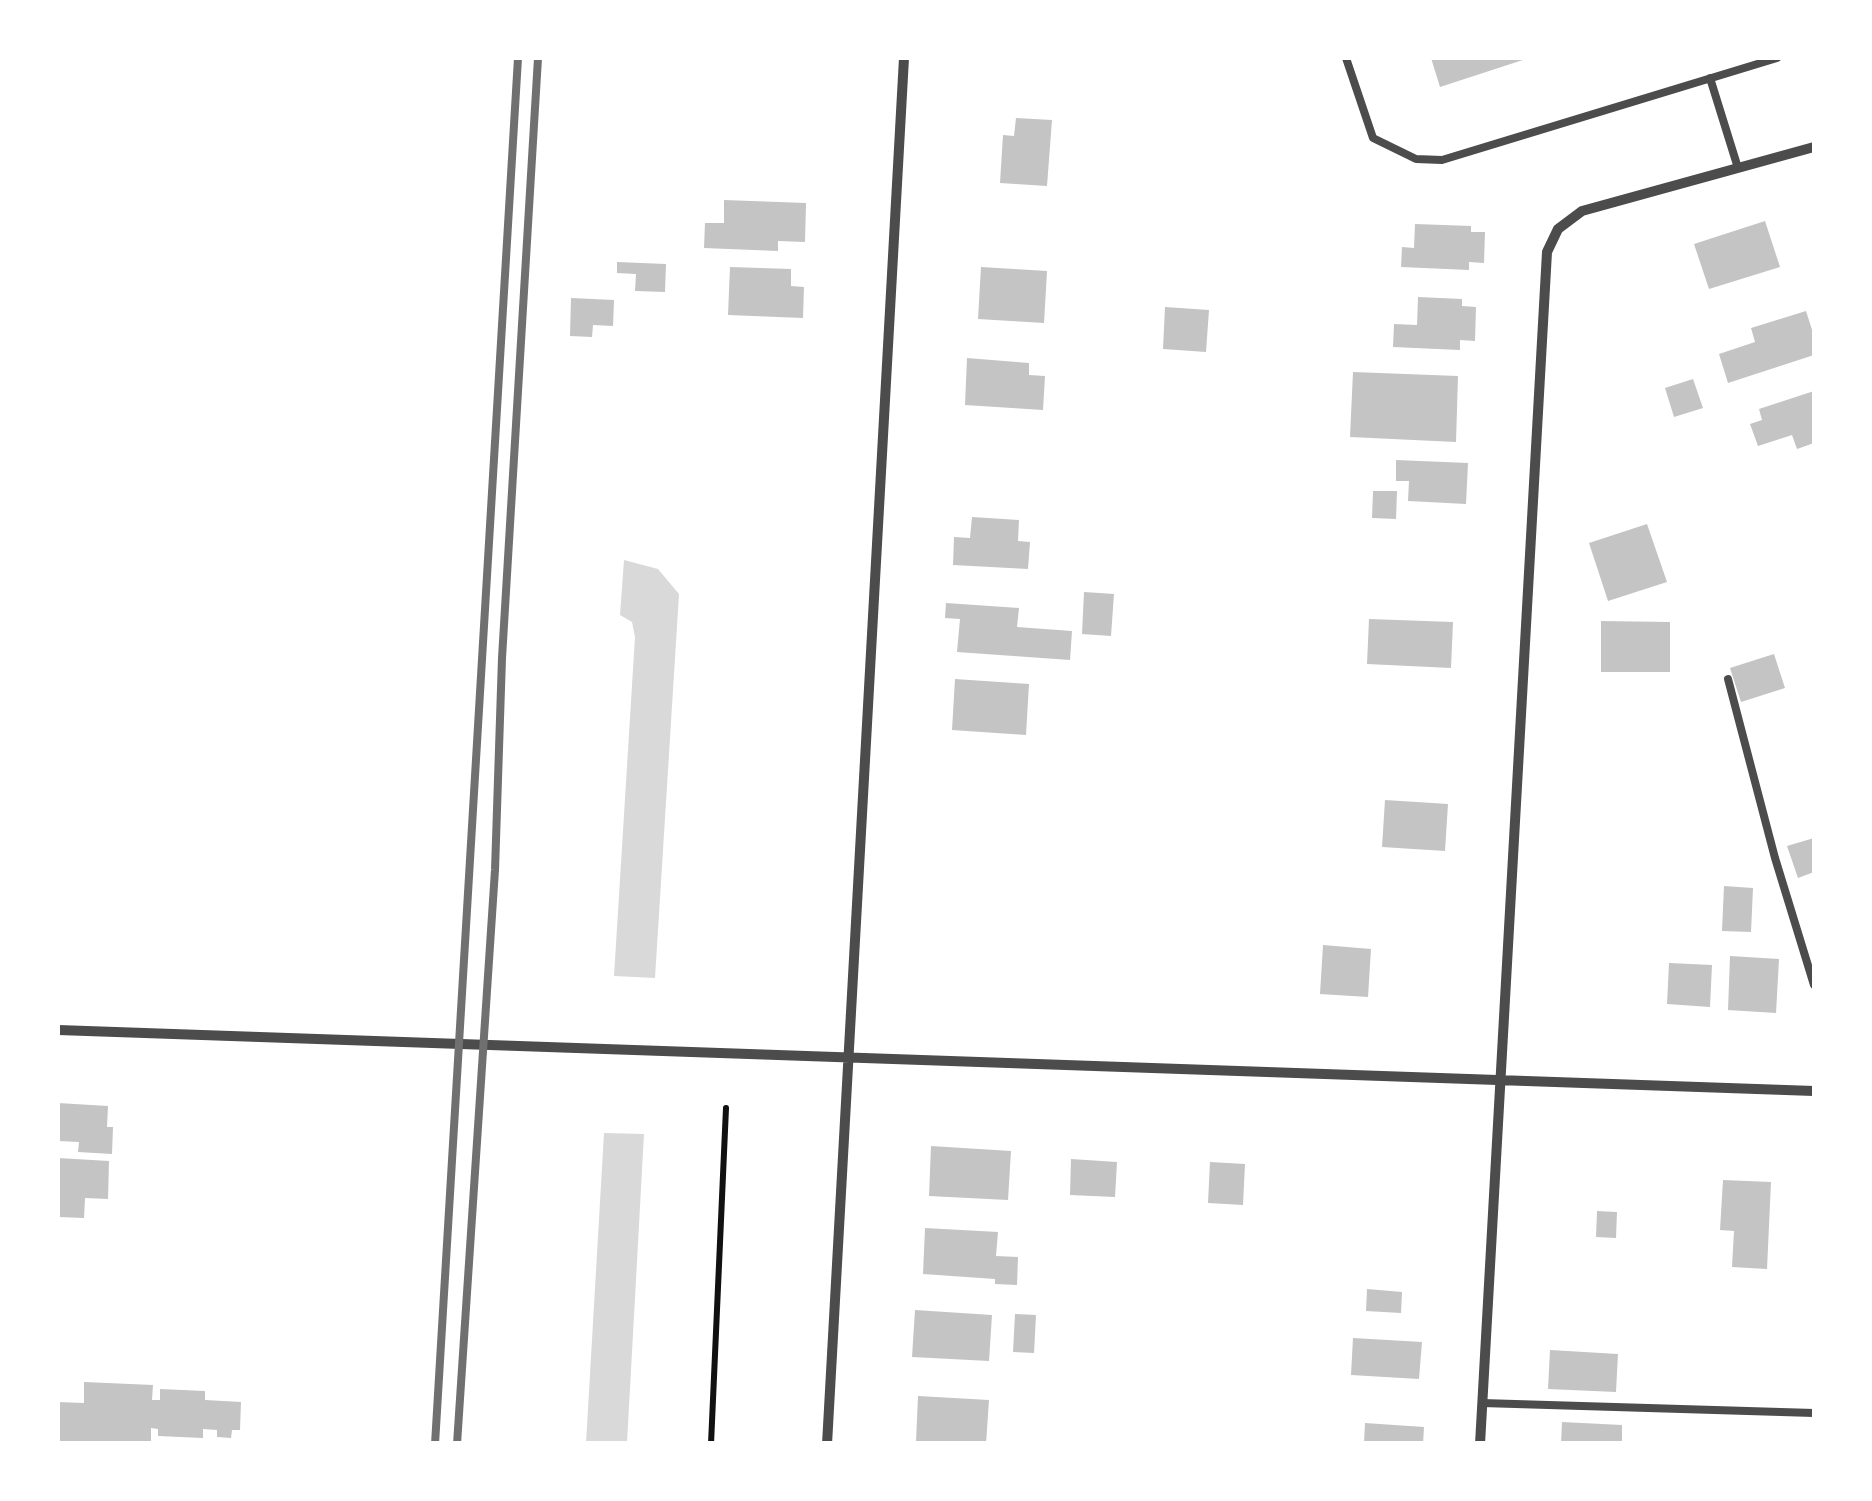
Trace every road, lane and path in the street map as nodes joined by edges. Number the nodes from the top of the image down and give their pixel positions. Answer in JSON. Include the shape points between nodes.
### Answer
{"nodes":[{"id":1,"x":904,"y":58,"type":"edge"},
{"id":2,"x":1346,"y":58,"type":"edge"},
{"id":3,"x":1776,"y":58,"type":"edge"},
{"id":4,"x":1710,"y":78,"type":"junction"},
{"id":5,"x":1814,"y":147,"type":"edge"},
{"id":6,"x":1738,"y":168,"type":"junction"},
{"id":7,"x":1728,"y":679,"type":"dead end"},
{"id":8,"x":1814,"y":984,"type":"edge"},
{"id":9,"x":58,"y":1030,"type":"edge"},
{"id":10,"x":848,"y":1056,"type":"junction"},
{"id":11,"x":1499,"y":1080,"type":"junction"},
{"id":12,"x":1814,"y":1091,"type":"edge"},
{"id":13,"x":726,"y":1108,"type":"dead end"},
{"id":14,"x":1482,"y":1403,"type":"junction"},
{"id":15,"x":1814,"y":1413,"type":"edge"},
{"id":16,"x":711,"y":1444,"type":"edge"},
{"id":17,"x":827,"y":1444,"type":"edge"},
{"id":18,"x":1480,"y":1444,"type":"edge"}],
"edges":[{"from":1,"to":10,"type":"street"},
{"from":2,"to":4,"type":"lane","via":[[1373,138],[1416,159],[1442,160]]},
{"from":3,"to":4,"type":"lane"},
{"from":4,"to":6,"type":"lane"},
{"from":5,"to":6,"type":"street"},
{"from":6,"to":11,"type":"street","via":[[1582,211],[1558,229],[1547,252]]},
{"from":7,"to":8,"type":"lane"},
{"from":9,"to":10,"type":"street"},
{"from":10,"to":11,"type":"street"},
{"from":10,"to":17,"type":"street"},
{"from":11,"to":12,"type":"street"},
{"from":11,"to":14,"type":"street"},
{"from":13,"to":16,"type":"path"},
{"from":14,"to":15,"type":"lane"},
{"from":14,"to":18,"type":"street"}]}
